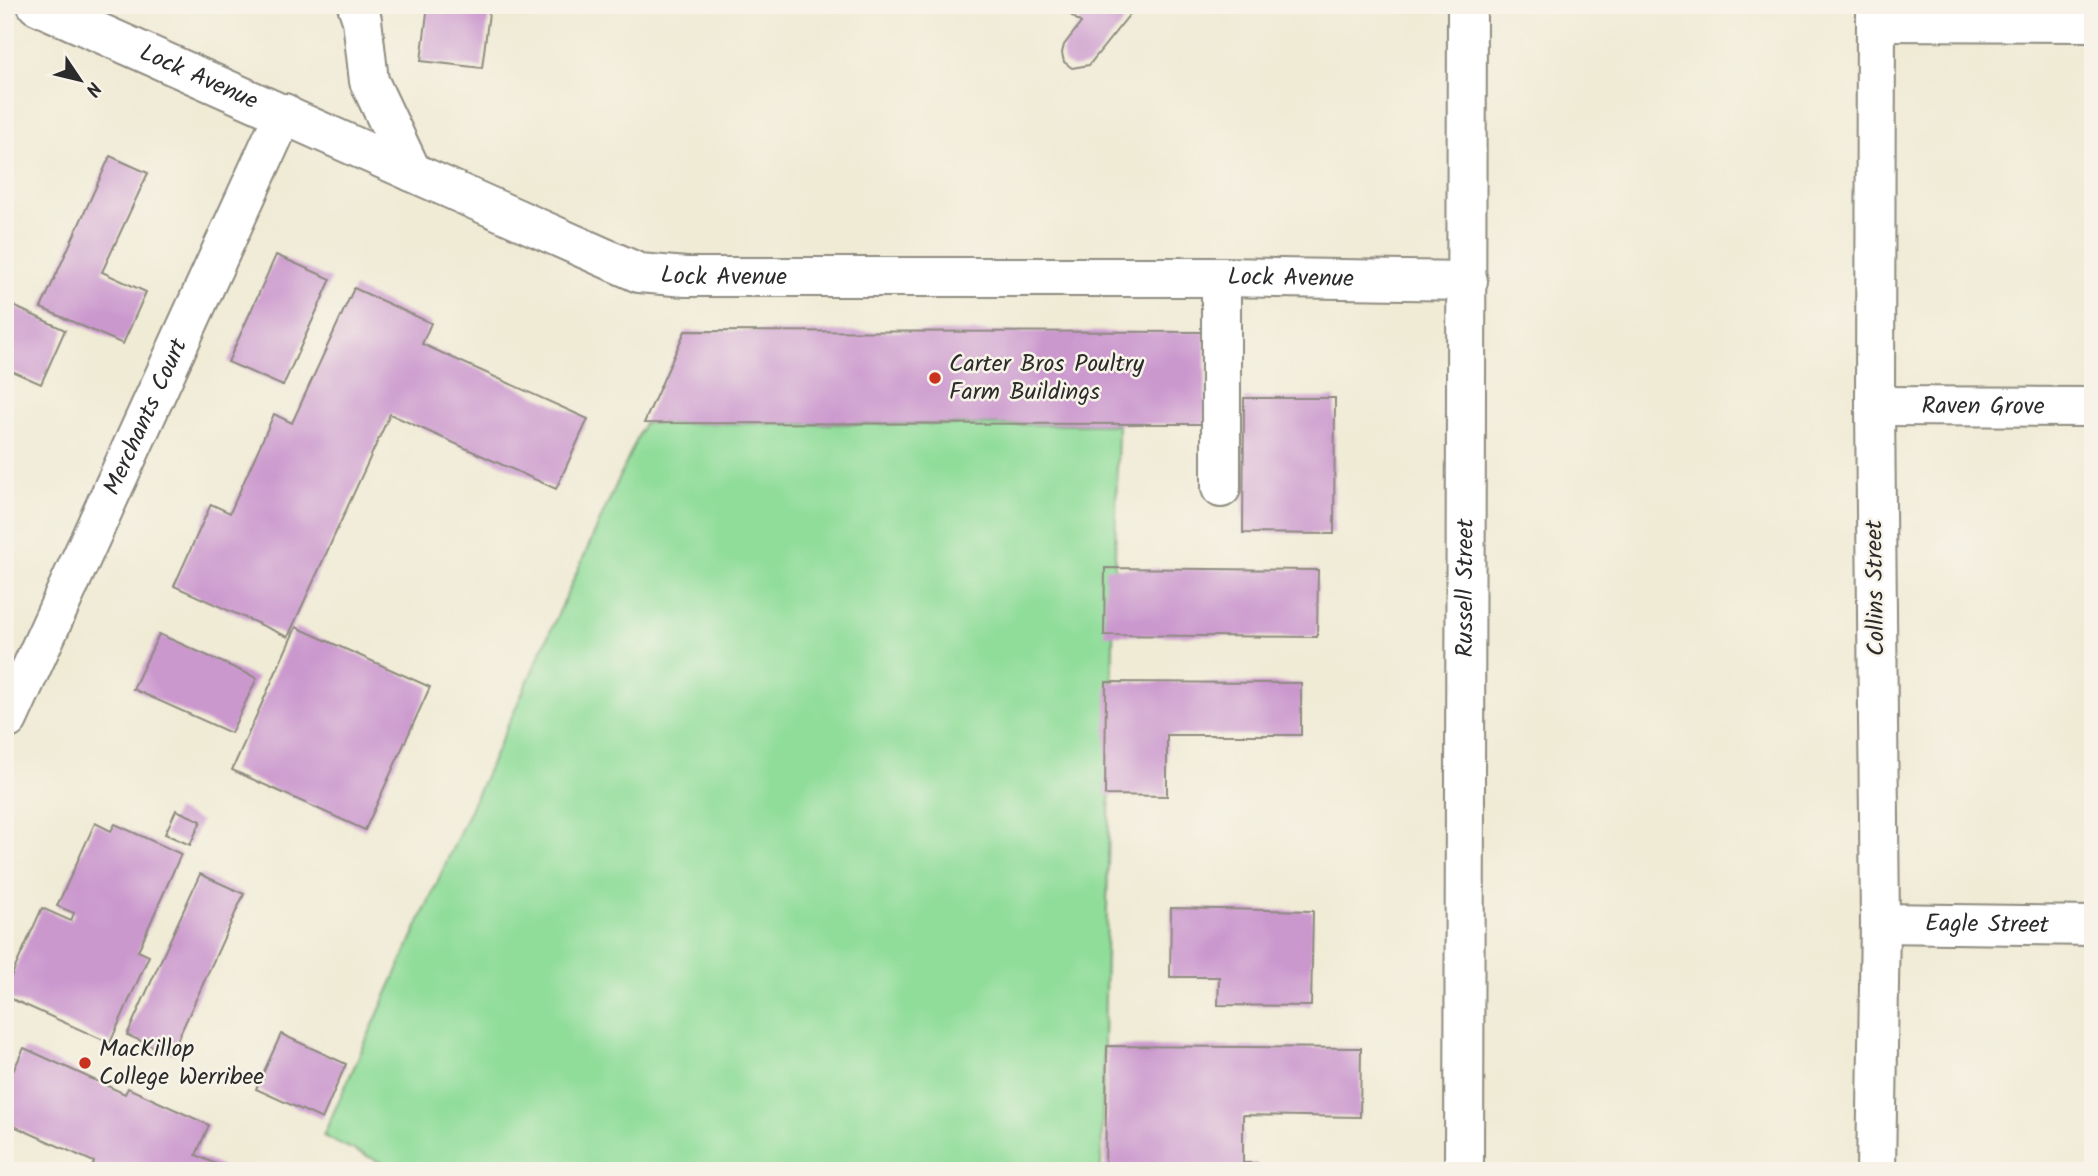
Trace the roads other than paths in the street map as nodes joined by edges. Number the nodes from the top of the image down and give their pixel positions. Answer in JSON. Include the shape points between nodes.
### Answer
{"nodes":[{"id":1,"x":37,"y":5,"type":"edge"},
{"id":2,"x":357,"y":5,"type":"edge"},
{"id":3,"x":1467,"y":5,"type":"edge"},
{"id":4,"x":1876,"y":13,"type":"edge"},
{"id":5,"x":2093,"y":22,"type":"edge"},
{"id":6,"x":284,"y":113,"type":"junction"},
{"id":7,"x":412,"y":172,"type":"junction"},
{"id":8,"x":1221,"y":277,"type":"junction"},
{"id":9,"x":1468,"y":281,"type":"junction"},
{"id":10,"x":1875,"y":405,"type":"junction"},
{"id":11,"x":2093,"y":407,"type":"edge"},
{"id":12,"x":1221,"y":488,"type":"dead end"},
{"id":13,"x":8,"y":719,"type":"dead end"},
{"id":14,"x":1880,"y":923,"type":"junction"},
{"id":15,"x":2093,"y":926,"type":"edge"},
{"id":16,"x":1464,"y":1171,"type":"edge"},
{"id":17,"x":1876,"y":1171,"type":"edge"}],
"edges":[{"from":1,"to":6,"type":"street","name":"Lock Avenue"},
{"from":2,"to":7,"type":"street","via":[[369,81]]},
{"from":3,"to":9,"type":"street","name":"Russell Street"},
{"from":4,"to":5,"type":"street"},
{"from":4,"to":10,"type":"street","name":"Collins Street"},
{"from":6,"to":7,"type":"street","name":"Lock Avenue"},
{"from":6,"to":13,"type":"street","name":"Merchants Court"},
{"from":7,"to":8,"type":"street","name":"Lock Avenue","via":[[639,273],[686,277]]},
{"from":8,"to":9,"type":"street","name":"Lock Avenue"},
{"from":8,"to":12,"type":"street"},
{"from":9,"to":16,"type":"street","name":"Russell Street"},
{"from":10,"to":11,"type":"street","name":"Raven Grove"},
{"from":10,"to":14,"type":"street","name":"Collins Street"},
{"from":14,"to":15,"type":"street","name":"Eagle Street"},
{"from":14,"to":17,"type":"street","name":"Collins Street"}]}
